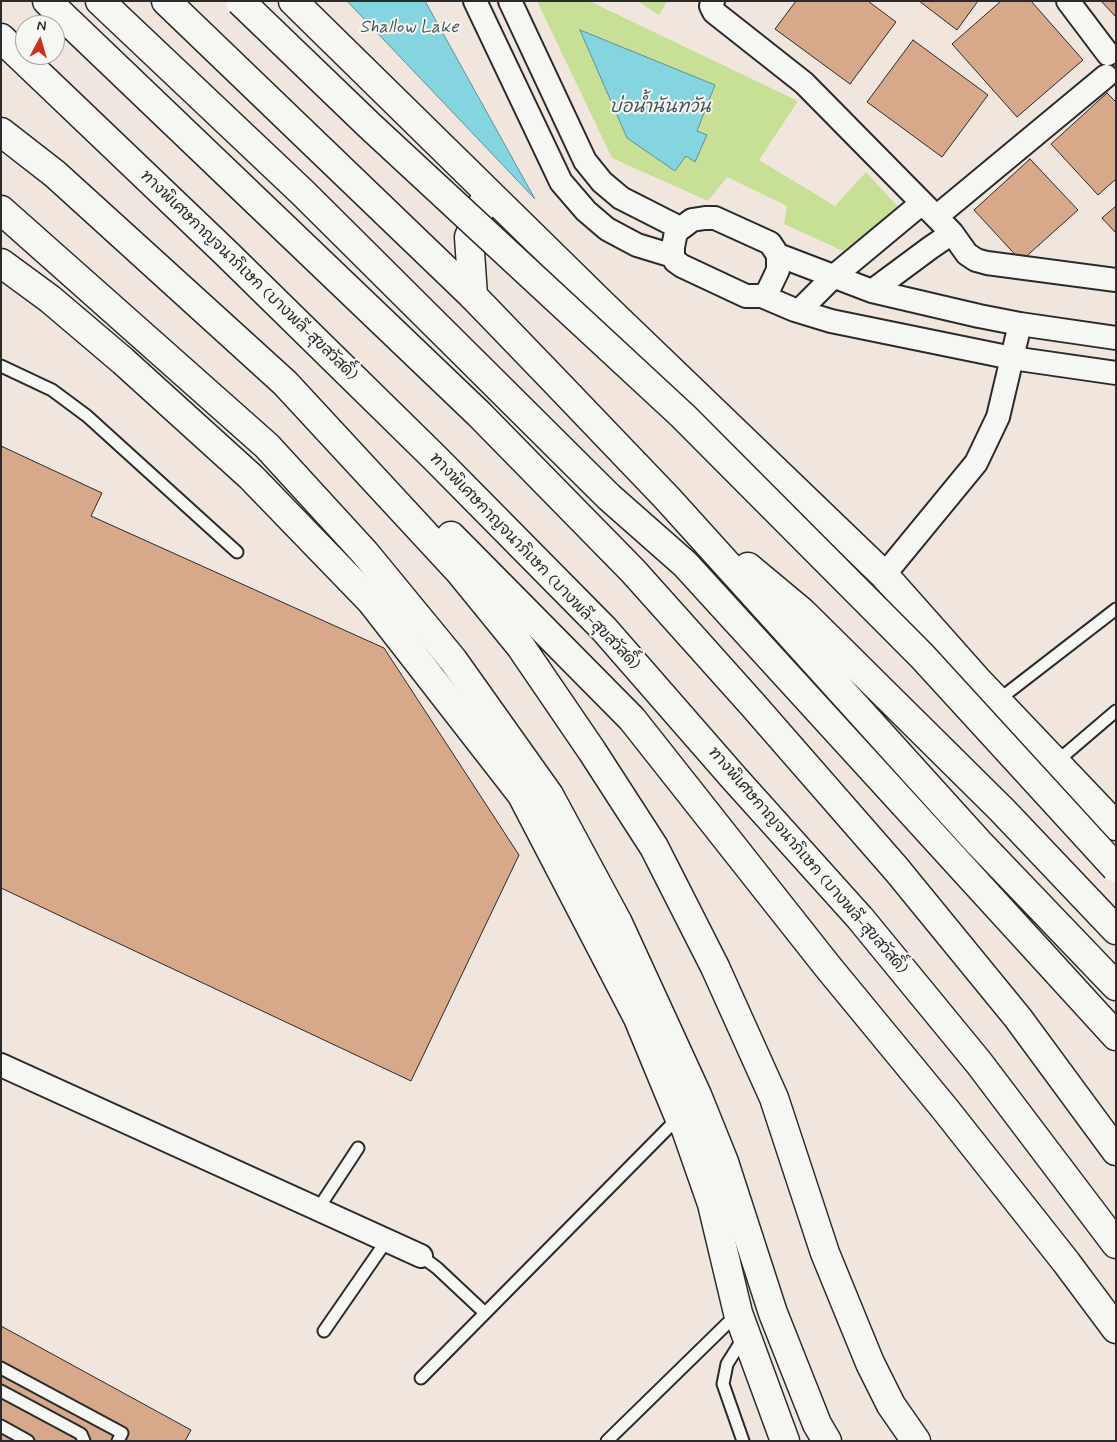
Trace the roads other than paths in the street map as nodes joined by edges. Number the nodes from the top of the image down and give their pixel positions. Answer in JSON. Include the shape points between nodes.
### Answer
{"nodes":[{"id":1,"x":47,"y":1,"type":"edge"},
{"id":2,"x":100,"y":1,"type":"edge"},
{"id":3,"x":166,"y":1,"type":"edge"},
{"id":4,"x":240,"y":1,"type":"edge"},
{"id":5,"x":293,"y":1,"type":"edge"},
{"id":6,"x":475,"y":1,"type":"edge"},
{"id":7,"x":510,"y":1,"type":"edge"},
{"id":8,"x":713,"y":1,"type":"edge"},
{"id":9,"x":1068,"y":1,"type":"edge"},
{"id":10,"x":1,"y":38,"type":"edge"},
{"id":11,"x":1112,"y":51,"type":"edge"},
{"id":12,"x":1111,"y":81,"type":"edge"},
{"id":13,"x":1,"y":132,"type":"edge"},
{"id":14,"x":487,"y":192,"type":"junction"},
{"id":15,"x":1,"y":210,"type":"edge"},
{"id":16,"x":929,"y":210,"type":"junction"},
{"id":17,"x":680,"y":228,"type":"junction"},
{"id":18,"x":952,"y":233,"type":"junction"},
{"id":19,"x":778,"y":255,"type":"junction"},
{"id":20,"x":673,"y":256,"type":"junction"},
{"id":21,"x":1,"y":263,"type":"edge"},
{"id":22,"x":833,"y":276,"type":"junction"},
{"id":23,"x":1116,"y":280,"type":"edge"},
{"id":24,"x":872,"y":291,"type":"junction"},
{"id":25,"x":473,"y":296,"type":"junction"},
{"id":26,"x":762,"y":296,"type":"junction"},
{"id":27,"x":799,"y":311,"type":"junction"},
{"id":28,"x":1020,"y":324,"type":"junction"},
{"id":29,"x":1116,"y":338,"type":"edge"},
{"id":30,"x":1012,"y":358,"type":"junction"},
{"id":31,"x":1,"y":366,"type":"edge"},
{"id":32,"x":1116,"y":373,"type":"edge"},
{"id":33,"x":285,"y":383,"type":"junction"},
{"id":34,"x":667,"y":498,"type":"junction"},
{"id":35,"x":237,"y":552,"type":"dead end"},
{"id":36,"x":884,"y":574,"type":"junction"},
{"id":37,"x":1116,"y":609,"type":"edge"},
{"id":38,"x":997,"y":701,"type":"junction"},
{"id":39,"x":1116,"y":710,"type":"edge"},
{"id":40,"x":1055,"y":763,"type":"junction"},
{"id":41,"x":1116,"y":826,"type":"edge"},
{"id":42,"x":1116,"y":868,"type":"edge"},
{"id":43,"x":1116,"y":930,"type":"edge"},
{"id":44,"x":1116,"y":986,"type":"edge"},
{"id":45,"x":1116,"y":1036,"type":"edge"},
{"id":46,"x":1,"y":1065,"type":"edge"},
{"id":47,"x":679,"y":1117,"type":"junction"},
{"id":48,"x":358,"y":1148,"type":"dead end"},
{"id":49,"x":1116,"y":1151,"type":"edge"},
{"id":50,"x":318,"y":1209,"type":"junction"},
{"id":51,"x":387,"y":1240,"type":"junction"},
{"id":52,"x":1116,"y":1244,"type":"edge"},
{"id":53,"x":421,"y":1256,"type":"joint"},
{"id":54,"x":485,"y":1313,"type":"junction"},
{"id":55,"x":742,"y":1323,"type":"junction"},
{"id":56,"x":1116,"y":1329,"type":"edge"},
{"id":57,"x":324,"y":1331,"type":"dead end"},
{"id":58,"x":1,"y":1368,"type":"edge"},
{"id":59,"x":421,"y":1378,"type":"dead end"},
{"id":60,"x":1,"y":1391,"type":"edge"},
{"id":61,"x":1,"y":1426,"type":"edge"},
{"id":62,"x":28,"y":1441,"type":"edge"},
{"id":63,"x":84,"y":1441,"type":"edge"},
{"id":64,"x":118,"y":1441,"type":"edge"},
{"id":65,"x":607,"y":1441,"type":"edge"},
{"id":66,"x":743,"y":1441,"type":"edge"},
{"id":67,"x":785,"y":1441,"type":"edge"},
{"id":68,"x":827,"y":1441,"type":"edge"},
{"id":69,"x":916,"y":1441,"type":"edge"}],
"edges":[{"from":1,"to":49,"type":"main road","via":[[480,414],[632,572],[897,870],[1018,1018]]},
{"from":2,"to":45,"type":"main road","via":[[302,192],[609,498],[685,564]]},
{"from":3,"to":25,"type":"main road"},
{"from":4,"to":42,"type":"main road","bridge":true,"via":[[683,416],[922,656]]},
{"from":5,"to":14,"type":"main road"},
{"from":6,"to":20,"type":"street","via":[[561,182],[607,229],[637,245]]},
{"from":7,"to":17,"type":"street","via":[[585,161],[621,198]]},
{"from":8,"to":16,"type":"street","via":[[714,12],[804,83]]},
{"from":9,"to":11,"type":"street"},
{"from":10,"to":52,"type":"main road","name":"ทางพิเศษกาญจนาภิเษก (บางพลี-สุขสวัสดิ์)","via":[[225,252],[604,629],[860,918],[978,1064]]},
{"from":11,"to":12,"type":"street","via":[[1104,65]]},
{"from":12,"to":16,"type":"street"},
{"from":13,"to":33,"type":"main road","via":[[55,174]]},
{"from":14,"to":25,"type":"main road","via":[[469,237]]},
{"from":14,"to":36,"type":"main road"},
{"from":15,"to":68,"type":"main road","via":[[267,446],[365,552],[453,660],[549,795],[618,923],[697,1095],[724,1162],[773,1313],[817,1424]]},
{"from":16,"to":18,"type":"street"},
{"from":16,"to":22,"type":"street"},
{"from":17,"to":19,"type":"street","via":[[692,220],[715,218],[770,243]]},
{"from":17,"to":20,"type":"street","via":[[674,240]]},
{"from":18,"to":23,"type":"street","via":[[967,254],[976,260]]},
{"from":18,"to":24,"type":"street"},
{"from":19,"to":22,"type":"street"},
{"from":19,"to":26,"type":"street","via":[[778,270]]},
{"from":20,"to":26,"type":"street","via":[[682,266],[746,296]]},
{"from":21,"to":47,"type":"main road","via":[[50,299],[123,361],[251,477],[371,601],[522,795],[638,1018]]},
{"from":22,"to":24,"type":"street"},
{"from":22,"to":27,"type":"street"},
{"from":24,"to":28,"type":"street"},
{"from":25,"to":34,"type":"main road"},
{"from":26,"to":27,"type":"street"},
{"from":27,"to":30,"type":"street","via":[[831,321]]},
{"from":28,"to":29,"type":"street"},
{"from":28,"to":30,"type":"street"},
{"from":30,"to":32,"type":"street"},
{"from":30,"to":36,"type":"street","via":[[998,417],[976,463]]},
{"from":31,"to":35,"type":"lane","via":[[52,390],[86,416]]},
{"from":33,"to":56,"type":"main road","via":[[400,486],[632,719],[957,1124]]},
{"from":33,"to":69,"type":"main road","via":[[459,571],[521,647],[654,847],[715,967],[774,1098],[825,1253],[870,1364],[891,1405]]},
{"from":34,"to":43,"type":"main road","via":[[802,612],[1002,810]]},
{"from":34,"to":44,"type":"main road","via":[[978,842]]},
{"from":36,"to":38,"type":"main road"},
{"from":37,"to":38,"type":"lane"},
{"from":38,"to":40,"type":"main road"},
{"from":39,"to":40,"type":"lane"},
{"from":40,"to":41,"type":"main road"},
{"from":46,"to":50,"type":"street"},
{"from":47,"to":54,"type":"lane"},
{"from":47,"to":55,"type":"main road","via":[[712,1204]]},
{"from":48,"to":50,"type":"lane"},
{"from":50,"to":51,"type":"street"},
{"from":51,"to":53,"type":"street"},
{"from":51,"to":57,"type":"lane"},
{"from":53,"to":54,"type":"lane"},
{"from":54,"to":59,"type":"lane"},
{"from":55,"to":65,"type":"lane"},
{"from":55,"to":66,"type":"lane","via":[[723,1384]]},
{"from":55,"to":67,"type":"main road"},
{"from":58,"to":64,"type":"lane","via":[[122,1433]]},
{"from":60,"to":63,"type":"lane","via":[[81,1434]]},
{"from":61,"to":62,"type":"lane"}]}
